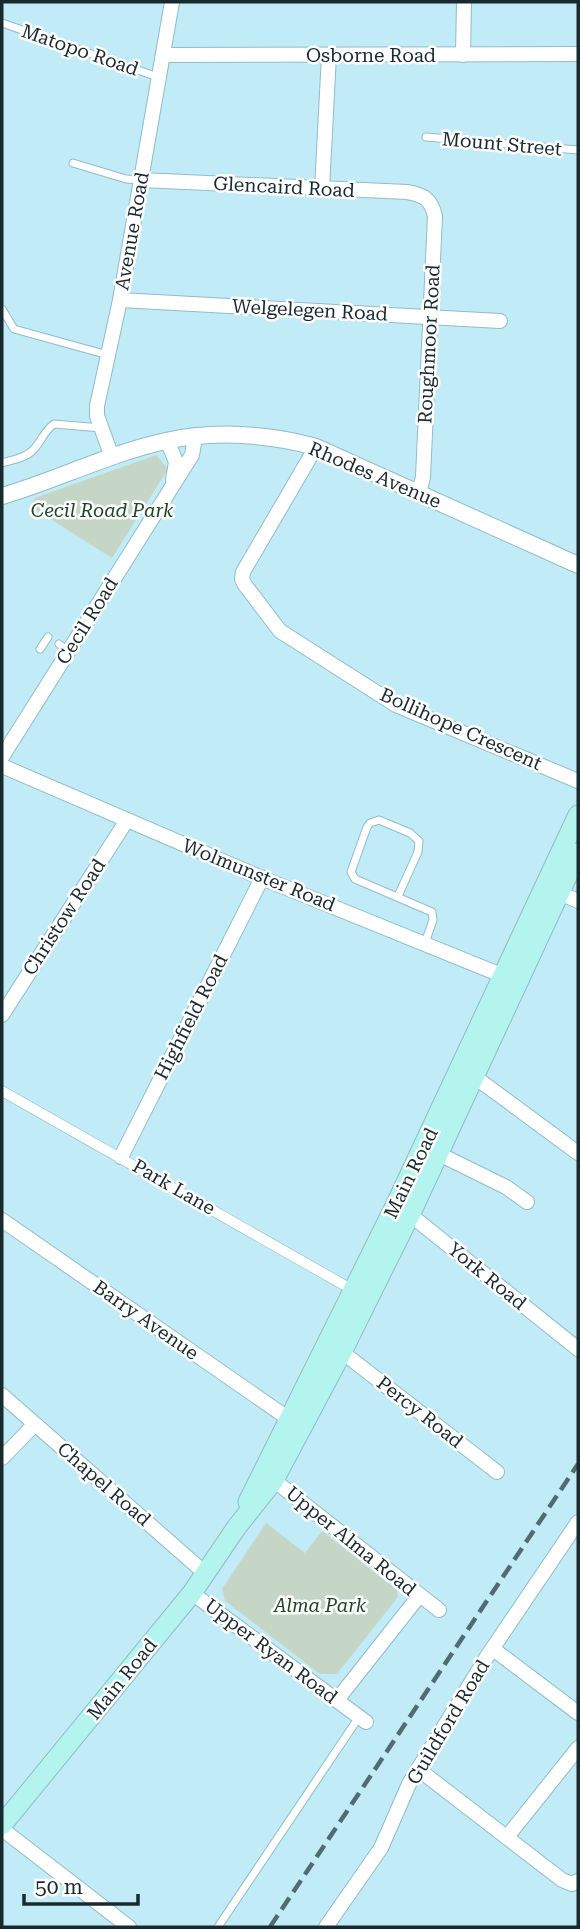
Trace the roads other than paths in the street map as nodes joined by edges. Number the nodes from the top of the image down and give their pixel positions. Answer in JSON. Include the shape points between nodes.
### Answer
{"nodes":[{"id":1,"x":172,"y":2,"type":"edge"},
{"id":2,"x":464,"y":2,"type":"edge"},
{"id":3,"x":2,"y":23,"type":"edge"},
{"id":4,"x":578,"y":54,"type":"edge"},
{"id":5,"x":163,"y":55,"type":"junction"},
{"id":6,"x":329,"y":55,"type":"junction"},
{"id":7,"x":463,"y":55,"type":"junction"},
{"id":8,"x":158,"y":77,"type":"junction"},
{"id":9,"x":426,"y":137,"type":"dead end"},
{"id":10,"x":578,"y":150,"type":"edge"},
{"id":11,"x":73,"y":163,"type":"dead end"},
{"id":12,"x":141,"y":180,"type":"junction"},
{"id":13,"x":322,"y":189,"type":"junction"},
{"id":14,"x":427,"y":197,"type":"joint"},
{"id":15,"x":120,"y":300,"type":"junction"},
{"id":16,"x":2,"y":309,"type":"edge"},
{"id":17,"x":430,"y":316,"type":"junction"},
{"id":18,"x":500,"y":321,"type":"dead end"},
{"id":19,"x":108,"y":355,"type":"junction"},
{"id":20,"x":101,"y":428,"type":"junction"},
{"id":21,"x":195,"y":437,"type":"junction"},
{"id":22,"x":167,"y":440,"type":"junction"},
{"id":23,"x":316,"y":447,"type":"junction"},
{"id":24,"x":112,"y":457,"type":"junction"},
{"id":25,"x":2,"y":463,"type":"edge"},
{"id":26,"x":172,"y":485,"type":"junction"},
{"id":27,"x":419,"y":493,"type":"junction"},
{"id":28,"x":2,"y":496,"type":"edge"},
{"id":29,"x":578,"y":565,"type":"edge"},
{"id":30,"x":48,"y":637,"type":"dead end"},
{"id":31,"x":40,"y":649,"type":"dead end"},
{"id":32,"x":2,"y":757,"type":"edge"},
{"id":33,"x":2,"y":766,"type":"edge"},
{"id":34,"x":578,"y":781,"type":"edge"},
{"id":35,"x":578,"y":815,"type":"edge"},
{"id":36,"x":127,"y":820,"type":"junction"},
{"id":37,"x":578,"y":853,"type":"edge"},
{"id":38,"x":262,"y":878,"type":"junction"},
{"id":39,"x":553,"y":890,"type":"junction"},
{"id":40,"x":398,"y":896,"type":"junction"},
{"id":41,"x":578,"y":901,"type":"edge"},
{"id":42,"x":425,"y":943,"type":"junction"},
{"id":43,"x":511,"y":979,"type":"junction"},
{"id":44,"x":2,"y":1015,"type":"edge"},
{"id":45,"x":468,"y":1071,"type":"junction"},
{"id":46,"x":2,"y":1091,"type":"edge"},
{"id":47,"x":578,"y":1153,"type":"edge"},
{"id":48,"x":439,"y":1154,"type":"junction"},
{"id":49,"x":121,"y":1157,"type":"junction"},
{"id":50,"x":527,"y":1202,"type":"dead end"},
{"id":51,"x":403,"y":1209,"type":"junction"},
{"id":52,"x":2,"y":1220,"type":"edge"},
{"id":53,"x":344,"y":1285,"type":"dead end"},
{"id":54,"x":578,"y":1349,"type":"edge"},
{"id":55,"x":342,"y":1352,"type":"junction"},
{"id":56,"x":2,"y":1395,"type":"edge"},
{"id":57,"x":289,"y":1419,"type":"junction"},
{"id":58,"x":36,"y":1424,"type":"junction"},
{"id":59,"x":2,"y":1458,"type":"edge"},
{"id":60,"x":497,"y":1472,"type":"dead end"},
{"id":61,"x":268,"y":1476,"type":"junction"},
{"id":62,"x":578,"y":1522,"type":"edge"},
{"id":63,"x":206,"y":1574,"type":"junction"},
{"id":64,"x":192,"y":1593,"type":"junction"},
{"id":65,"x":419,"y":1596,"type":"junction"},
{"id":66,"x":439,"y":1610,"type":"dead end"},
{"id":67,"x":493,"y":1649,"type":"junction"},
{"id":68,"x":337,"y":1700,"type":"junction"},
{"id":69,"x":578,"y":1713,"type":"edge"},
{"id":70,"x":358,"y":1716,"type":"joint"},
{"id":71,"x":578,"y":1748,"type":"edge"},
{"id":72,"x":418,"y":1769,"type":"junction"},
{"id":73,"x":2,"y":1827,"type":"edge"},
{"id":74,"x":507,"y":1838,"type":"junction"},
{"id":75,"x":578,"y":1881,"type":"edge"},
{"id":76,"x":129,"y":1927,"type":"edge"},
{"id":77,"x":218,"y":1927,"type":"edge"},
{"id":78,"x":326,"y":1927,"type":"edge"}],
"edges":[{"from":1,"to":5,"type":"street","name":"Avenue Road"},
{"from":2,"to":7,"type":"street"},
{"from":3,"to":8,"type":"lane","name":"Matopo Road"},
{"from":4,"to":7,"type":"street","name":"Osborne Road"},
{"from":5,"to":6,"type":"street","name":"Osborne Road"},
{"from":5,"to":8,"type":"street","name":"Avenue Road"},
{"from":6,"to":7,"type":"street","name":"Osborne Road"},
{"from":6,"to":13,"type":"street"},
{"from":8,"to":12,"type":"street","name":"Avenue Road"},
{"from":9,"to":10,"type":"lane","name":"Mount Street"},
{"from":11,"to":12,"type":"lane"},
{"from":12,"to":13,"type":"street","name":"Glencaird Road"},
{"from":12,"to":15,"type":"street","name":"Avenue Road"},
{"from":13,"to":14,"type":"street","name":"Glencaird Road"},
{"from":14,"to":17,"type":"street","name":"Roughmoor Road","via":[[435,216]]},
{"from":15,"to":17,"type":"street","name":"Welgelegen Road"},
{"from":15,"to":19,"type":"street","name":"Avenue Road"},
{"from":16,"to":19,"type":"lane","via":[[14,329]]},
{"from":17,"to":18,"type":"street","name":"Welgelegen Road"},
{"from":17,"to":27,"type":"street","name":"Roughmoor Road"},
{"from":19,"to":20,"type":"street","name":"Avenue Road","via":[[97,405]]},
{"from":20,"to":24,"type":"street","name":"Avenue Road"},
{"from":20,"to":25,"type":"lane","via":[[54,424],[33,451]]},
{"from":21,"to":22,"type":"street","name":"Rhodes Avenue"},
{"from":21,"to":23,"type":"street","name":"Rhodes Avenue","via":[[265,437]]},
{"from":21,"to":26,"type":"street","name":"Cecil Road","via":[[192,455]]},
{"from":22,"to":24,"type":"street","name":"Rhodes Avenue"},
{"from":22,"to":26,"type":"street","via":[[176,462]]},
{"from":23,"to":27,"type":"street","name":"Rhodes Avenue"},
{"from":23,"to":34,"type":"street","name":"Bollihope Crescent","via":[[243,572],[245,585],[272,622],[290,639],[396,705]]},
{"from":24,"to":28,"type":"street","name":"Rhodes Avenue"},
{"from":26,"to":32,"type":"street","name":"Cecil Road","via":[[63,648]]},
{"from":27,"to":29,"type":"street","name":"Rhodes Avenue"},
{"from":30,"to":31,"type":"lane"},
{"from":33,"to":36,"type":"street","name":"Wolmunster Road"},
{"from":35,"to":39,"type":"main road","name":"Main Road"},
{"from":36,"to":38,"type":"street","name":"Wolmunster Road"},
{"from":36,"to":44,"type":"street","name":"Christow Road"},
{"from":37,"to":39,"type":"main road","name":"Main Road"},
{"from":38,"to":42,"type":"street","name":"Wolmunster Road"},
{"from":38,"to":49,"type":"street","name":"Highfield Road"},
{"from":39,"to":41,"type":"street"},
{"from":39,"to":43,"type":"main road","name":"Main Road"},
{"from":40,"to":40,"type":"lane","via":[[355,878],[351,872],[367,828],[379,820],[419,841]]},
{"from":40,"to":42,"type":"lane","via":[[433,914]]},
{"from":42,"to":43,"type":"street","name":"Wolmunster Road"},
{"from":43,"to":45,"type":"main road","name":"Main Road"},
{"from":45,"to":47,"type":"street"},
{"from":45,"to":48,"type":"main road","name":"Main Road"},
{"from":45,"to":51,"type":"main road","name":"Main Road"},
{"from":46,"to":49,"type":"street","name":"Park Lane"},
{"from":48,"to":50,"type":"street"},
{"from":48,"to":51,"type":"main road","name":"Main Road"},
{"from":49,"to":53,"type":"street","name":"Park Lane"},
{"from":51,"to":54,"type":"street","name":"York Road"},
{"from":51,"to":55,"type":"main road","name":"Main Road"},
{"from":51,"to":57,"type":"main road","name":"Main Road"},
{"from":52,"to":57,"type":"street","name":"Barry Avenue"},
{"from":55,"to":60,"type":"street","name":"Percy Road"},
{"from":55,"to":61,"type":"main road","name":"Main Road"},
{"from":56,"to":58,"type":"street","name":"Chapel Road"},
{"from":57,"to":61,"type":"main road","name":"Main Road"},
{"from":58,"to":59,"type":"street"},
{"from":58,"to":63,"type":"street","name":"Chapel Road"},
{"from":61,"to":63,"type":"main road","name":"Main Road"},
{"from":61,"to":65,"type":"street","name":"Upper Alma Road"},
{"from":62,"to":67,"type":"street","name":"Guildford Road"},
{"from":63,"to":64,"type":"main road","name":"Main Road"},
{"from":64,"to":68,"type":"street","name":"Upper Ryan Road"},
{"from":64,"to":73,"type":"main road","name":"Main Road"},
{"from":65,"to":66,"type":"street","name":"Upper Alma Road"},
{"from":65,"to":68,"type":"street"},
{"from":67,"to":69,"type":"street"},
{"from":67,"to":72,"type":"street","name":"Guildford Road"},
{"from":68,"to":70,"type":"street","name":"Upper Ryan Road"},
{"from":70,"to":77,"type":"lane"},
{"from":71,"to":74,"type":"street"},
{"from":72,"to":74,"type":"street"},
{"from":72,"to":78,"type":"street","name":"Guildford Road","via":[[381,1848]]},
{"from":73,"to":76,"type":"street"},
{"from":74,"to":75,"type":"street","via":[[562,1880]]}]}
